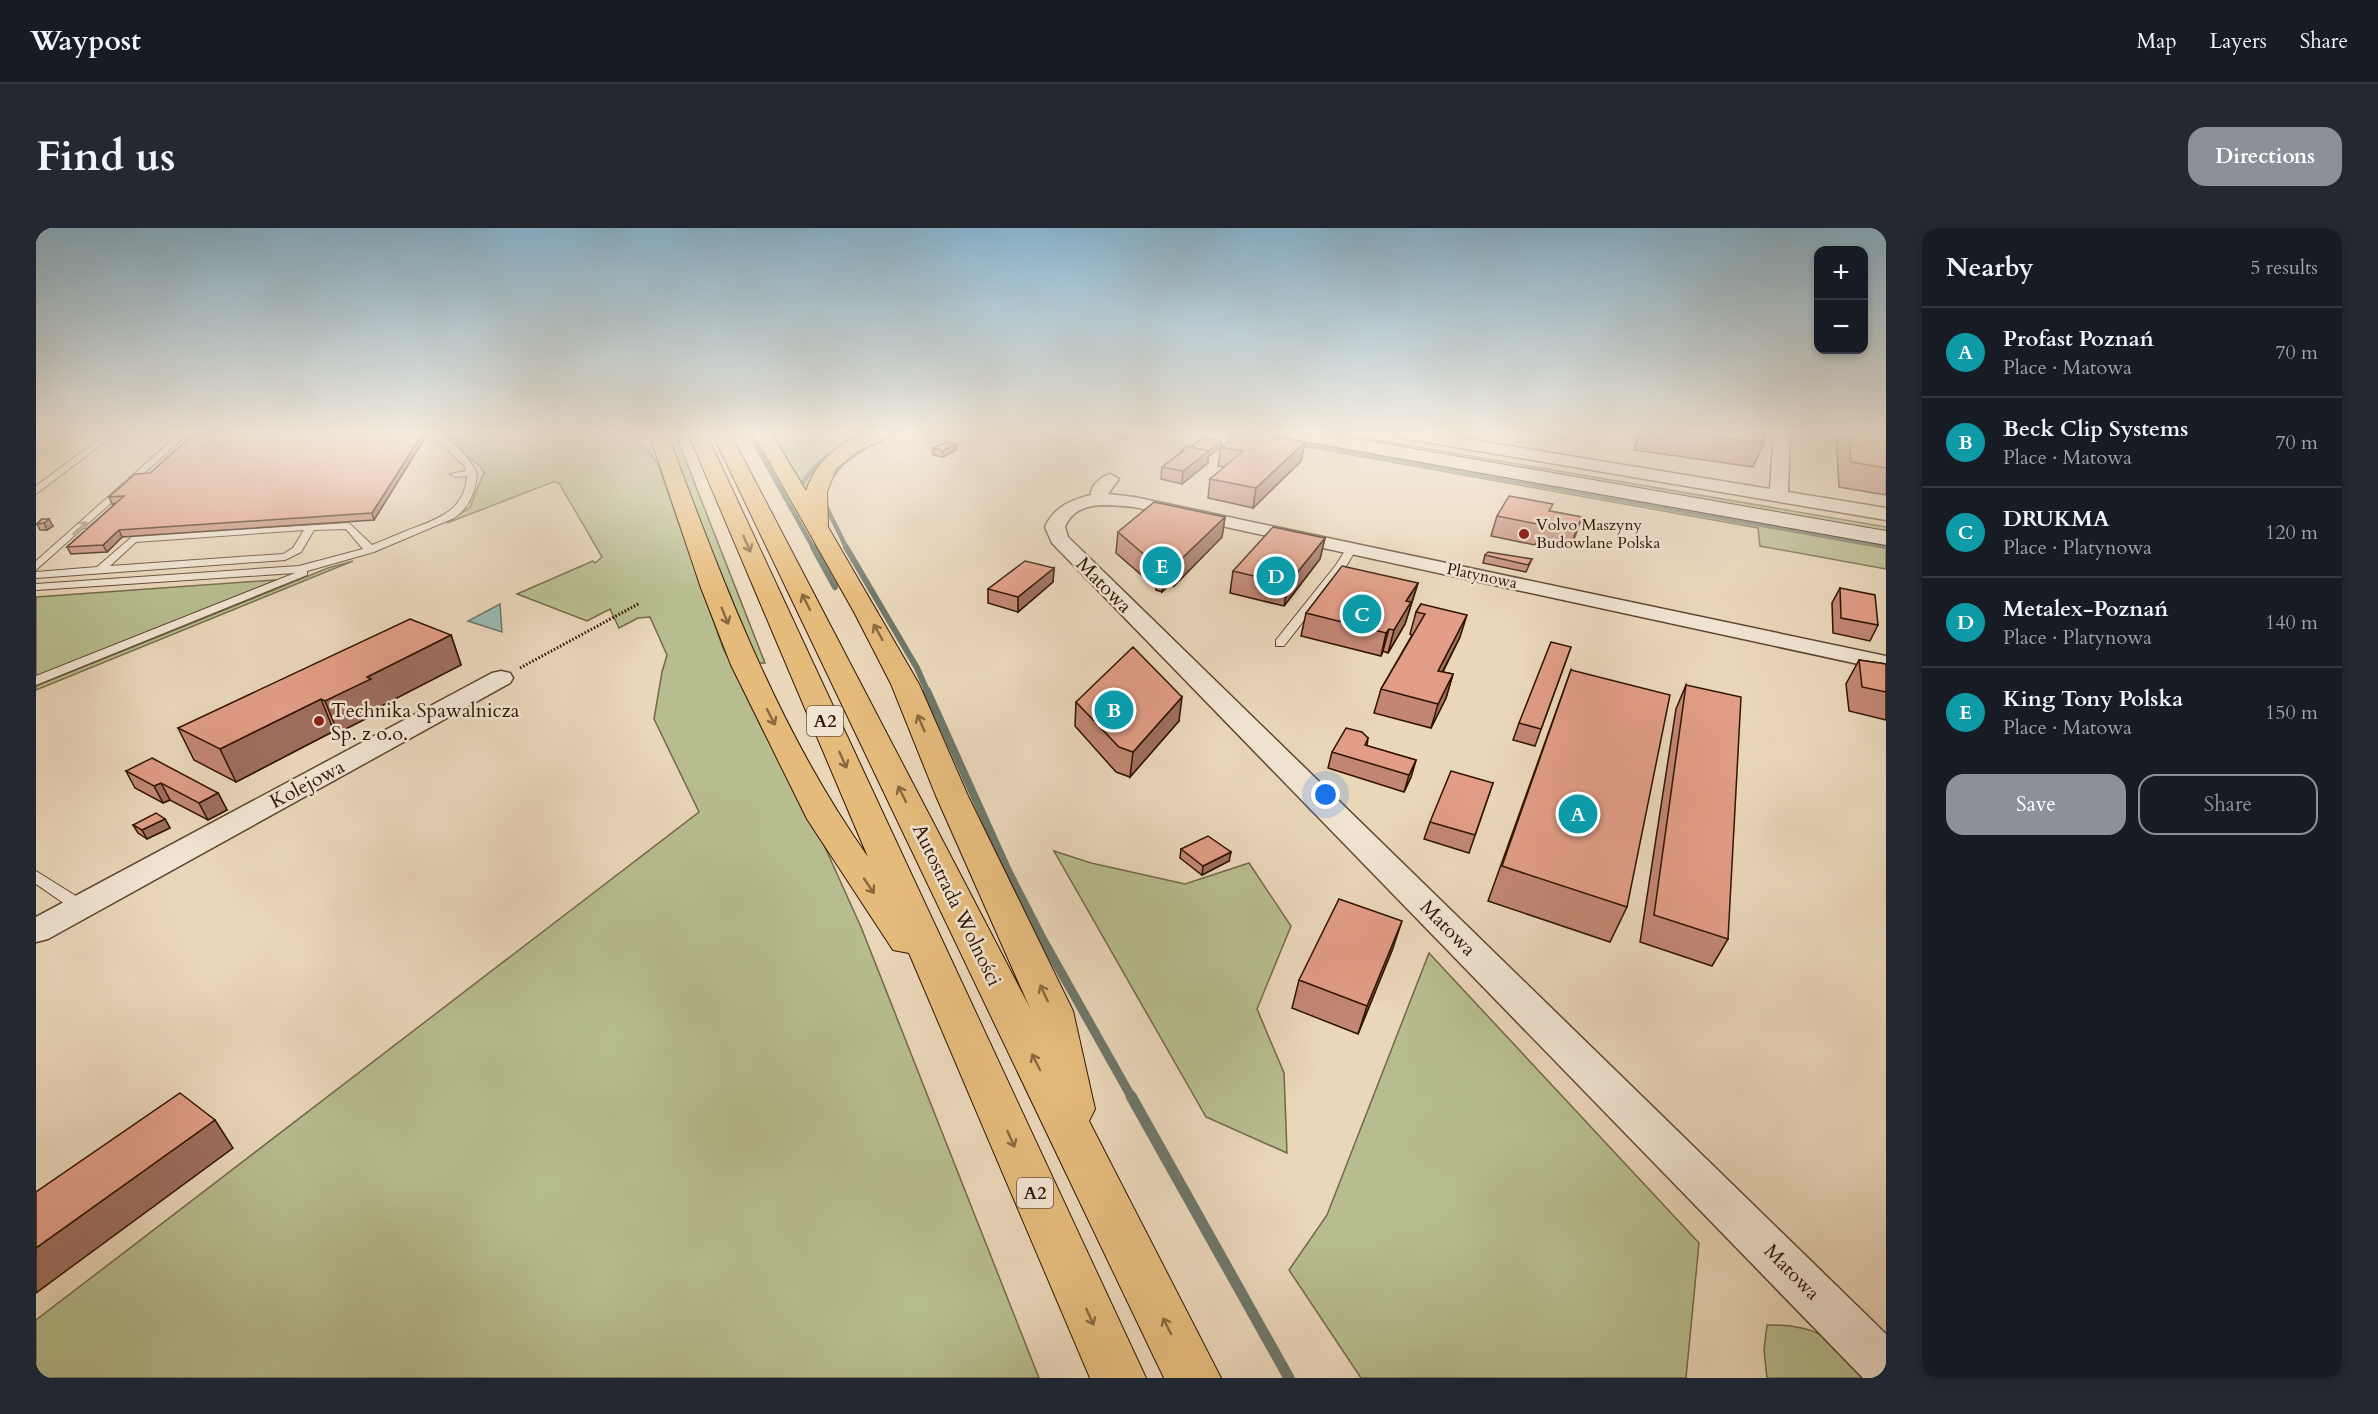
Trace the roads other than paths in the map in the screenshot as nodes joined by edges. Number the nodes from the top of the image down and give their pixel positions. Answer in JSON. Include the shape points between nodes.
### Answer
{"nodes":[{"id":1,"x":126,"y":487,"type":"edge"},
{"id":2,"x":470,"y":487,"type":"edge"},
{"id":3,"x":677,"y":487,"type":"edge"},
{"id":4,"x":721,"y":487,"type":"edge"},
{"id":5,"x":748,"y":487,"type":"edge"},
{"id":6,"x":794,"y":487,"type":"edge"},
{"id":7,"x":817,"y":487,"type":"edge"},
{"id":8,"x":1596,"y":487,"type":"edge"},
{"id":9,"x":1667,"y":487,"type":"edge"},
{"id":10,"x":1723,"y":487,"type":"edge"},
{"id":11,"x":1779,"y":487,"type":"edge"},
{"id":12,"x":1105,"y":488,"type":"joint"},
{"id":13,"x":1779,"y":496,"type":"junction"},
{"id":14,"x":1886,"y":514,"type":"edge"},
{"id":15,"x":1886,"y":524,"type":"edge"},
{"id":16,"x":311,"y":527,"type":"junction"},
{"id":17,"x":818,"y":528,"type":"junction"},
{"id":18,"x":133,"y":538,"type":"junction"},
{"id":19,"x":1886,"y":538,"type":"edge"},
{"id":20,"x":113,"y":540,"type":"edge"},
{"id":21,"x":83,"y":543,"type":"edge"},
{"id":22,"x":61,"y":545,"type":"junction"},
{"id":23,"x":1352,"y":548,"type":"junction"},
{"id":24,"x":370,"y":550,"type":"junction"},
{"id":25,"x":244,"y":560,"type":"junction"},
{"id":26,"x":322,"y":565,"type":"junction"},
{"id":27,"x":36,"y":567,"type":"edge"},
{"id":28,"x":100,"y":570,"type":"junction"},
{"id":29,"x":36,"y":574,"type":"edge"},
{"id":30,"x":232,"y":574,"type":"junction"},
{"id":31,"x":36,"y":587,"type":"edge"},
{"id":32,"x":1280,"y":643,"type":"dead end"},
{"id":33,"x":1886,"y":663,"type":"edge"},
{"id":34,"x":501,"y":678,"type":"road end"},
{"id":35,"x":36,"y":681,"type":"edge"},
{"id":36,"x":36,"y":876,"type":"edge"},
{"id":37,"x":81,"y":907,"type":"junction"},
{"id":38,"x":36,"y":931,"type":"edge"},
{"id":39,"x":953,"y":1008,"type":"junction"},
{"id":40,"x":1080,"y":1152,"type":"junction"},
{"id":41,"x":1886,"y":1367,"type":"edge"},
{"id":42,"x":1118,"y":1378,"type":"edge"},
{"id":43,"x":1193,"y":1378,"type":"edge"}],
"edges":[{"from":22,"to":1,"type":"lane","one_way":true},
{"from":2,"to":24,"type":"lane","via":[[455,513]]},
{"from":3,"to":39,"type":"highway","one_way":true,"via":[[745,665],[824,819]]},
{"from":4,"to":39,"type":"highway","number":"A2","one_way":true},
{"from":40,"to":5,"type":"highway","name":"Autostrada Wolności","number":"A2","one_way":true},
{"from":6,"to":17,"type":"highway"},
{"from":7,"to":17,"type":"highway","via":[[814,500]]},
{"from":8,"to":19,"type":"main road"},
{"from":9,"to":15,"type":"main road"},
{"from":10,"to":13,"type":"street"},
{"from":11,"to":13,"type":"street"},
{"from":12,"to":23,"type":"street","name":"Platynowa","via":[[1123,499]]},
{"from":12,"to":41,"type":"street","name":"Matowa","via":[[1056,521],[1056,532],[1065,546]]},
{"from":13,"to":14,"type":"street"},
{"from":16,"to":18,"type":"lane"},
{"from":16,"to":24,"type":"lane","via":[[349,526]]},
{"from":16,"to":25,"type":"lane","via":[[293,554]]},
{"from":40,"to":17,"type":"highway","one_way":true,"via":[[1052,1011],[952,796],[903,678]]},
{"from":18,"to":20,"type":"lane"},
{"from":18,"to":28,"type":"lane"},
{"from":21,"to":22,"type":"lane"},
{"from":22,"to":27,"type":"lane"},
{"from":23,"to":32,"type":"lane"},
{"from":23,"to":33,"type":"street","name":"Platynowa"},
{"from":24,"to":26,"type":"lane"},
{"from":25,"to":28,"type":"lane"},
{"from":25,"to":30,"type":"lane"},
{"from":26,"to":30,"type":"lane"},
{"from":26,"to":35,"type":"lane"},
{"from":28,"to":29,"type":"lane"},
{"from":30,"to":31,"type":"lane"},
{"from":34,"to":37,"type":"street","name":"Kolejowa"},
{"from":36,"to":37,"type":"lane"},
{"from":37,"to":38,"type":"street","name":"Kolejowa"},
{"from":39,"to":42,"type":"highway","number":"A2","one_way":true},
{"from":43,"to":40,"type":"highway","name":"Autostrada Wolności","number":"A2","one_way":true}]}
